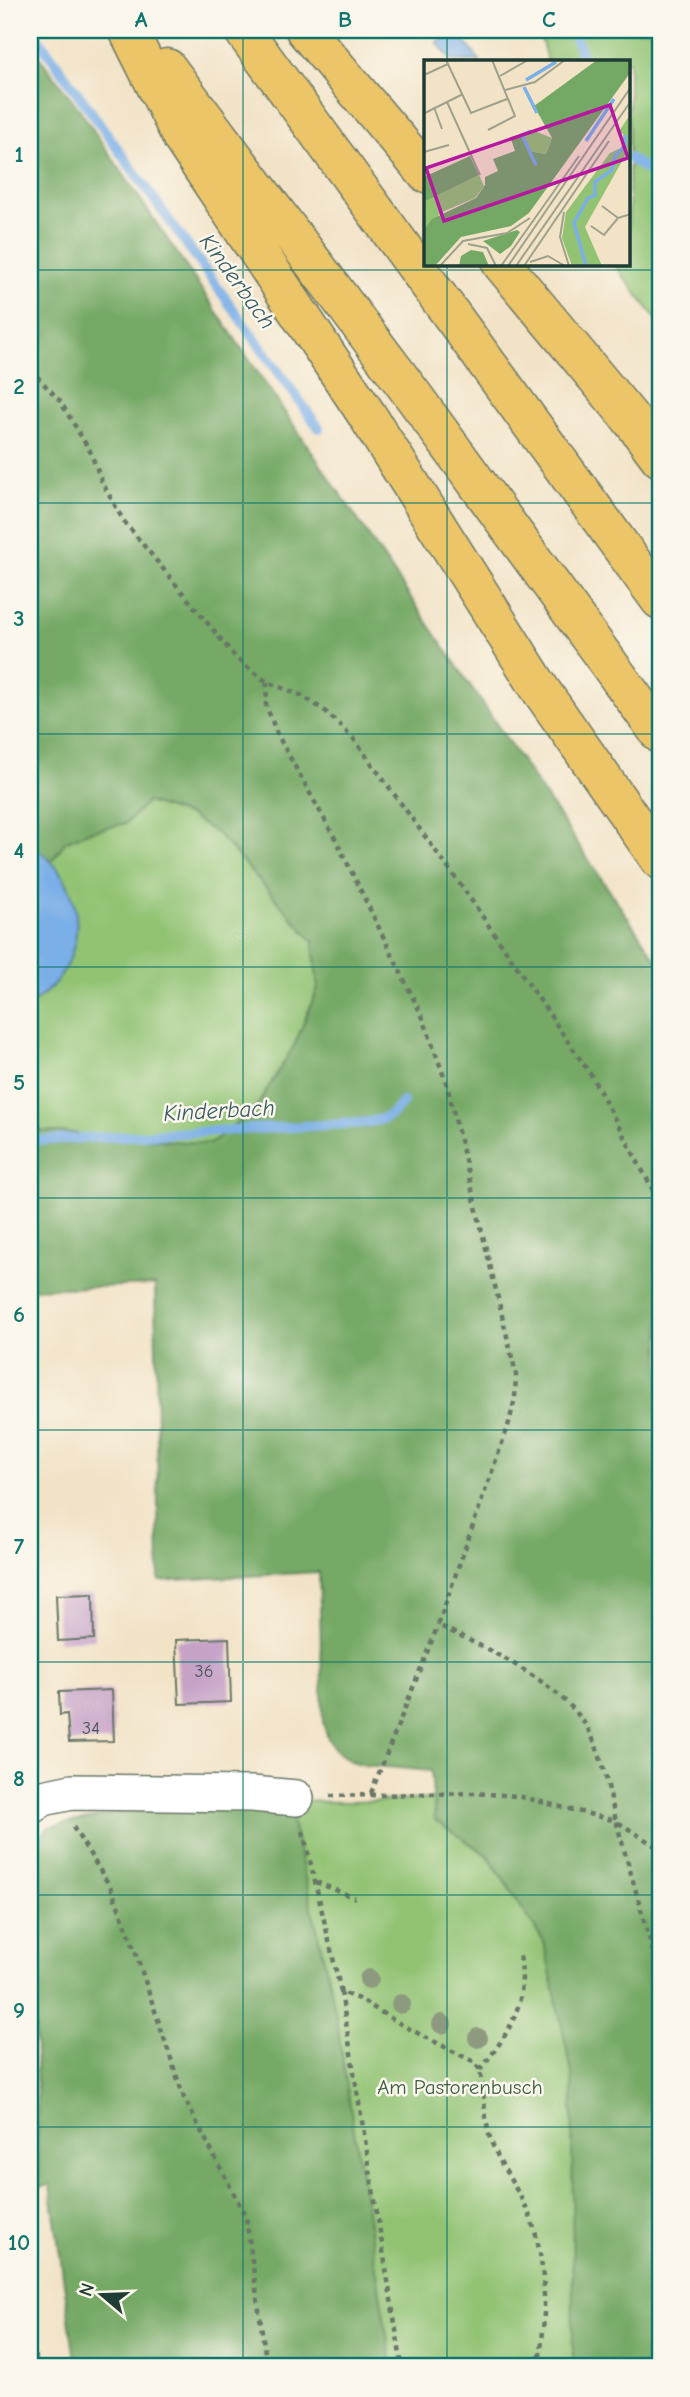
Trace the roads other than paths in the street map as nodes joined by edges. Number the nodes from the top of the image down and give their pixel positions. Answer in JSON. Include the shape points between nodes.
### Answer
{"nodes":[{"id":1,"x":128,"y":30,"type":"edge"},
{"id":2,"x":138,"y":30,"type":"edge"},
{"id":3,"x":243,"y":30,"type":"edge"},
{"id":4,"x":305,"y":30,"type":"edge"},
{"id":5,"x":424,"y":171,"type":"edge"},
{"id":6,"x":504,"y":266,"type":"edge"},
{"id":7,"x":660,"y":458,"type":"edge"},
{"id":8,"x":660,"y":600,"type":"edge"},
{"id":9,"x":660,"y":734,"type":"edge"},
{"id":10,"x":660,"y":860,"type":"edge"},
{"id":11,"x":296,"y":1798,"type":"road end"},
{"id":12,"x":43,"y":1801,"type":"edge"}],
"edges":[{"from":1,"to":10,"type":"highway","via":[[182,138],[367,415],[540,689]]},
{"from":2,"to":9,"type":"highway"},
{"from":3,"to":8,"type":"highway"},
{"from":4,"to":5,"type":"highway"},
{"from":6,"to":7,"type":"highway"},
{"from":11,"to":12,"type":"street","via":[[72,1793]]}]}
